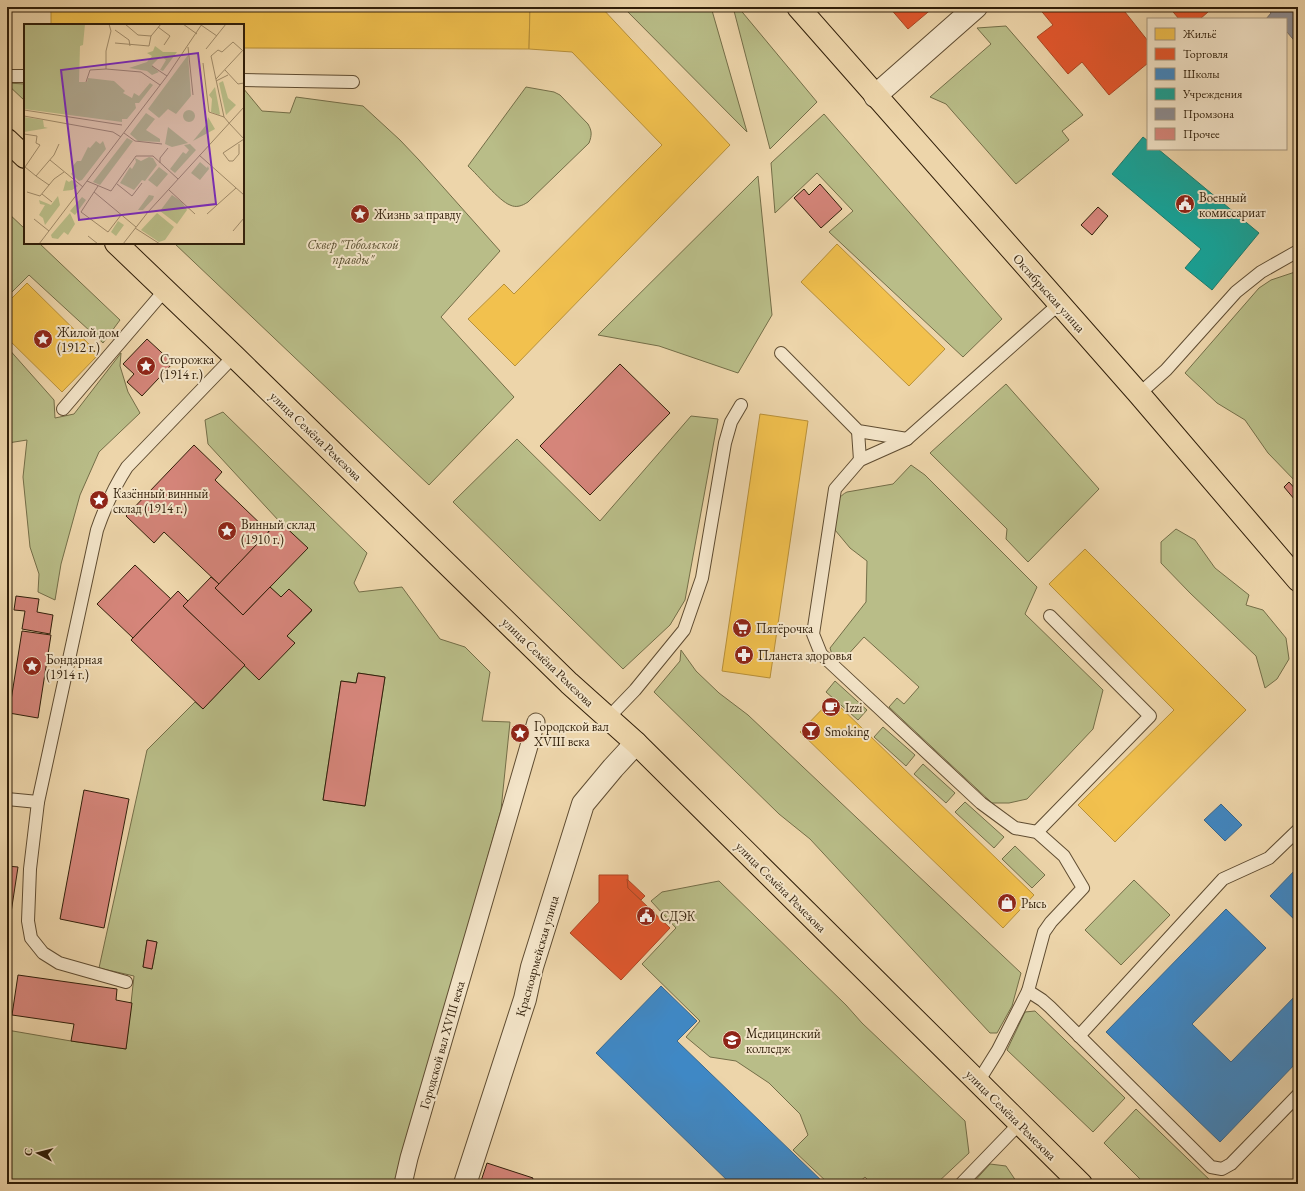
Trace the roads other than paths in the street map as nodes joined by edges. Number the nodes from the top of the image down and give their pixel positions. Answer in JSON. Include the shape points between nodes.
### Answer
{"nodes":[{"id":1,"x":798,"y":7,"type":"edge"},
{"id":2,"x":976,"y":7,"type":"edge"},
{"id":3,"x":7,"y":76,"type":"edge"},
{"id":4,"x":24,"y":76,"type":"edge"},
{"id":5,"x":244,"y":80,"type":"edge"},
{"id":6,"x":353,"y":82,"type":"dead end"},
{"id":7,"x":875,"y":96,"type":"junction"},
{"id":8,"x":7,"y":140,"type":"edge"},
{"id":9,"x":24,"y":156,"type":"edge"},
{"id":10,"x":117,"y":244,"type":"edge"},
{"id":11,"x":1298,"y":251,"type":"edge"},
{"id":12,"x":165,"y":290,"type":"junction"},
{"id":13,"x":1059,"y":304,"type":"junction"},
{"id":14,"x":781,"y":353,"type":"dead end"},
{"id":15,"x":234,"y":356,"type":"junction"},
{"id":16,"x":1139,"y":394,"type":"junction"},
{"id":17,"x":741,"y":405,"type":"dead end"},
{"id":18,"x":63,"y":409,"type":"dead end"},
{"id":19,"x":858,"y":431,"type":"junction"},
{"id":20,"x":907,"y":439,"type":"junction"},
{"id":21,"x":860,"y":460,"type":"junction"},
{"id":22,"x":1298,"y":580,"type":"edge"},
{"id":23,"x":1050,"y":616,"type":"dead end"},
{"id":24,"x":608,"y":718,"type":"junction"},
{"id":25,"x":536,"y":722,"type":"dead end"},
{"id":26,"x":636,"y":743,"type":"junction"},
{"id":27,"x":7,"y":799,"type":"edge"},
{"id":28,"x":38,"y":802,"type":"junction"},
{"id":29,"x":1298,"y":830,"type":"edge"},
{"id":30,"x":1037,"y":832,"type":"junction"},
{"id":31,"x":126,"y":982,"type":"dead end"},
{"id":32,"x":1028,"y":992,"type":"junction"},
{"id":33,"x":1079,"y":1036,"type":"junction"},
{"id":34,"x":978,"y":1082,"type":"junction"},
{"id":35,"x":1298,"y":1095,"type":"edge"},
{"id":36,"x":1019,"y":1124,"type":"junction"},
{"id":37,"x":403,"y":1184,"type":"edge"},
{"id":38,"x":465,"y":1184,"type":"edge"},
{"id":39,"x":961,"y":1184,"type":"edge"},
{"id":40,"x":1081,"y":1184,"type":"edge"}],
"edges":[{"from":1,"to":7,"type":"main road","name":"Октябрьская улица"},
{"from":2,"to":7,"type":"street"},
{"from":3,"to":4,"type":"lane"},
{"from":5,"to":6,"type":"lane"},
{"from":7,"to":13,"type":"main road","name":"Октябрьская улица"},
{"from":8,"to":9,"type":"main road"},
{"from":10,"to":12,"type":"main road","name":"улица Семёна Ремезова"},
{"from":11,"to":16,"type":"lane","via":[[1261,272],[1236,292],[1166,370]]},
{"from":12,"to":15,"type":"main road","name":"улица Семёна Ремезова"},
{"from":12,"to":18,"type":"lane"},
{"from":13,"to":16,"type":"main road","name":"Октябрьская улица"},
{"from":13,"to":20,"type":"lane"},
{"from":14,"to":19,"type":"lane"},
{"from":15,"to":24,"type":"main road","name":"улица Семёна Ремезова"},
{"from":15,"to":28,"type":"lane","via":[[127,467],[106,505],[97,530]]},
{"from":16,"to":22,"type":"main road","name":"Октябрьская улица"},
{"from":17,"to":24,"type":"lane","via":[[731,422],[725,442],[702,578],[684,630],[635,690]]},
{"from":19,"to":20,"type":"lane"},
{"from":19,"to":21,"type":"lane"},
{"from":20,"to":21,"type":"lane"},
{"from":21,"to":30,"type":"lane","via":[[835,489],[813,634],[821,654],[981,803],[1015,828]]},
{"from":23,"to":30,"type":"lane","via":[[1150,716]]},
{"from":24,"to":26,"type":"main road","name":"улица Семёна Ремезова"},
{"from":25,"to":37,"type":"street","name":"Городской вал XVIII века"},
{"from":26,"to":34,"type":"main road","name":"улица Семёна Ремезова"},
{"from":26,"to":38,"type":"street","name":"Красноармейская улица","via":[[612,768],[584,804]]},
{"from":27,"to":28,"type":"lane"},
{"from":28,"to":31,"type":"lane","via":[[30,868],[28,921],[31,938],[43,953],[59,963]]},
{"from":29,"to":33,"type":"lane","via":[[1269,858],[1223,879]]},
{"from":30,"to":32,"type":"lane","via":[[1064,856],[1083,888],[1044,932]]},
{"from":32,"to":33,"type":"lane","via":[[1042,1000]]},
{"from":32,"to":34,"type":"lane"},
{"from":33,"to":35,"type":"lane","via":[[1211,1167],[1222,1169],[1232,1164]]},
{"from":34,"to":36,"type":"main road","name":"улица Семёна Ремезова"},
{"from":36,"to":39,"type":"lane"},
{"from":36,"to":40,"type":"main road","name":"улица Семёна Ремезова"}]}
